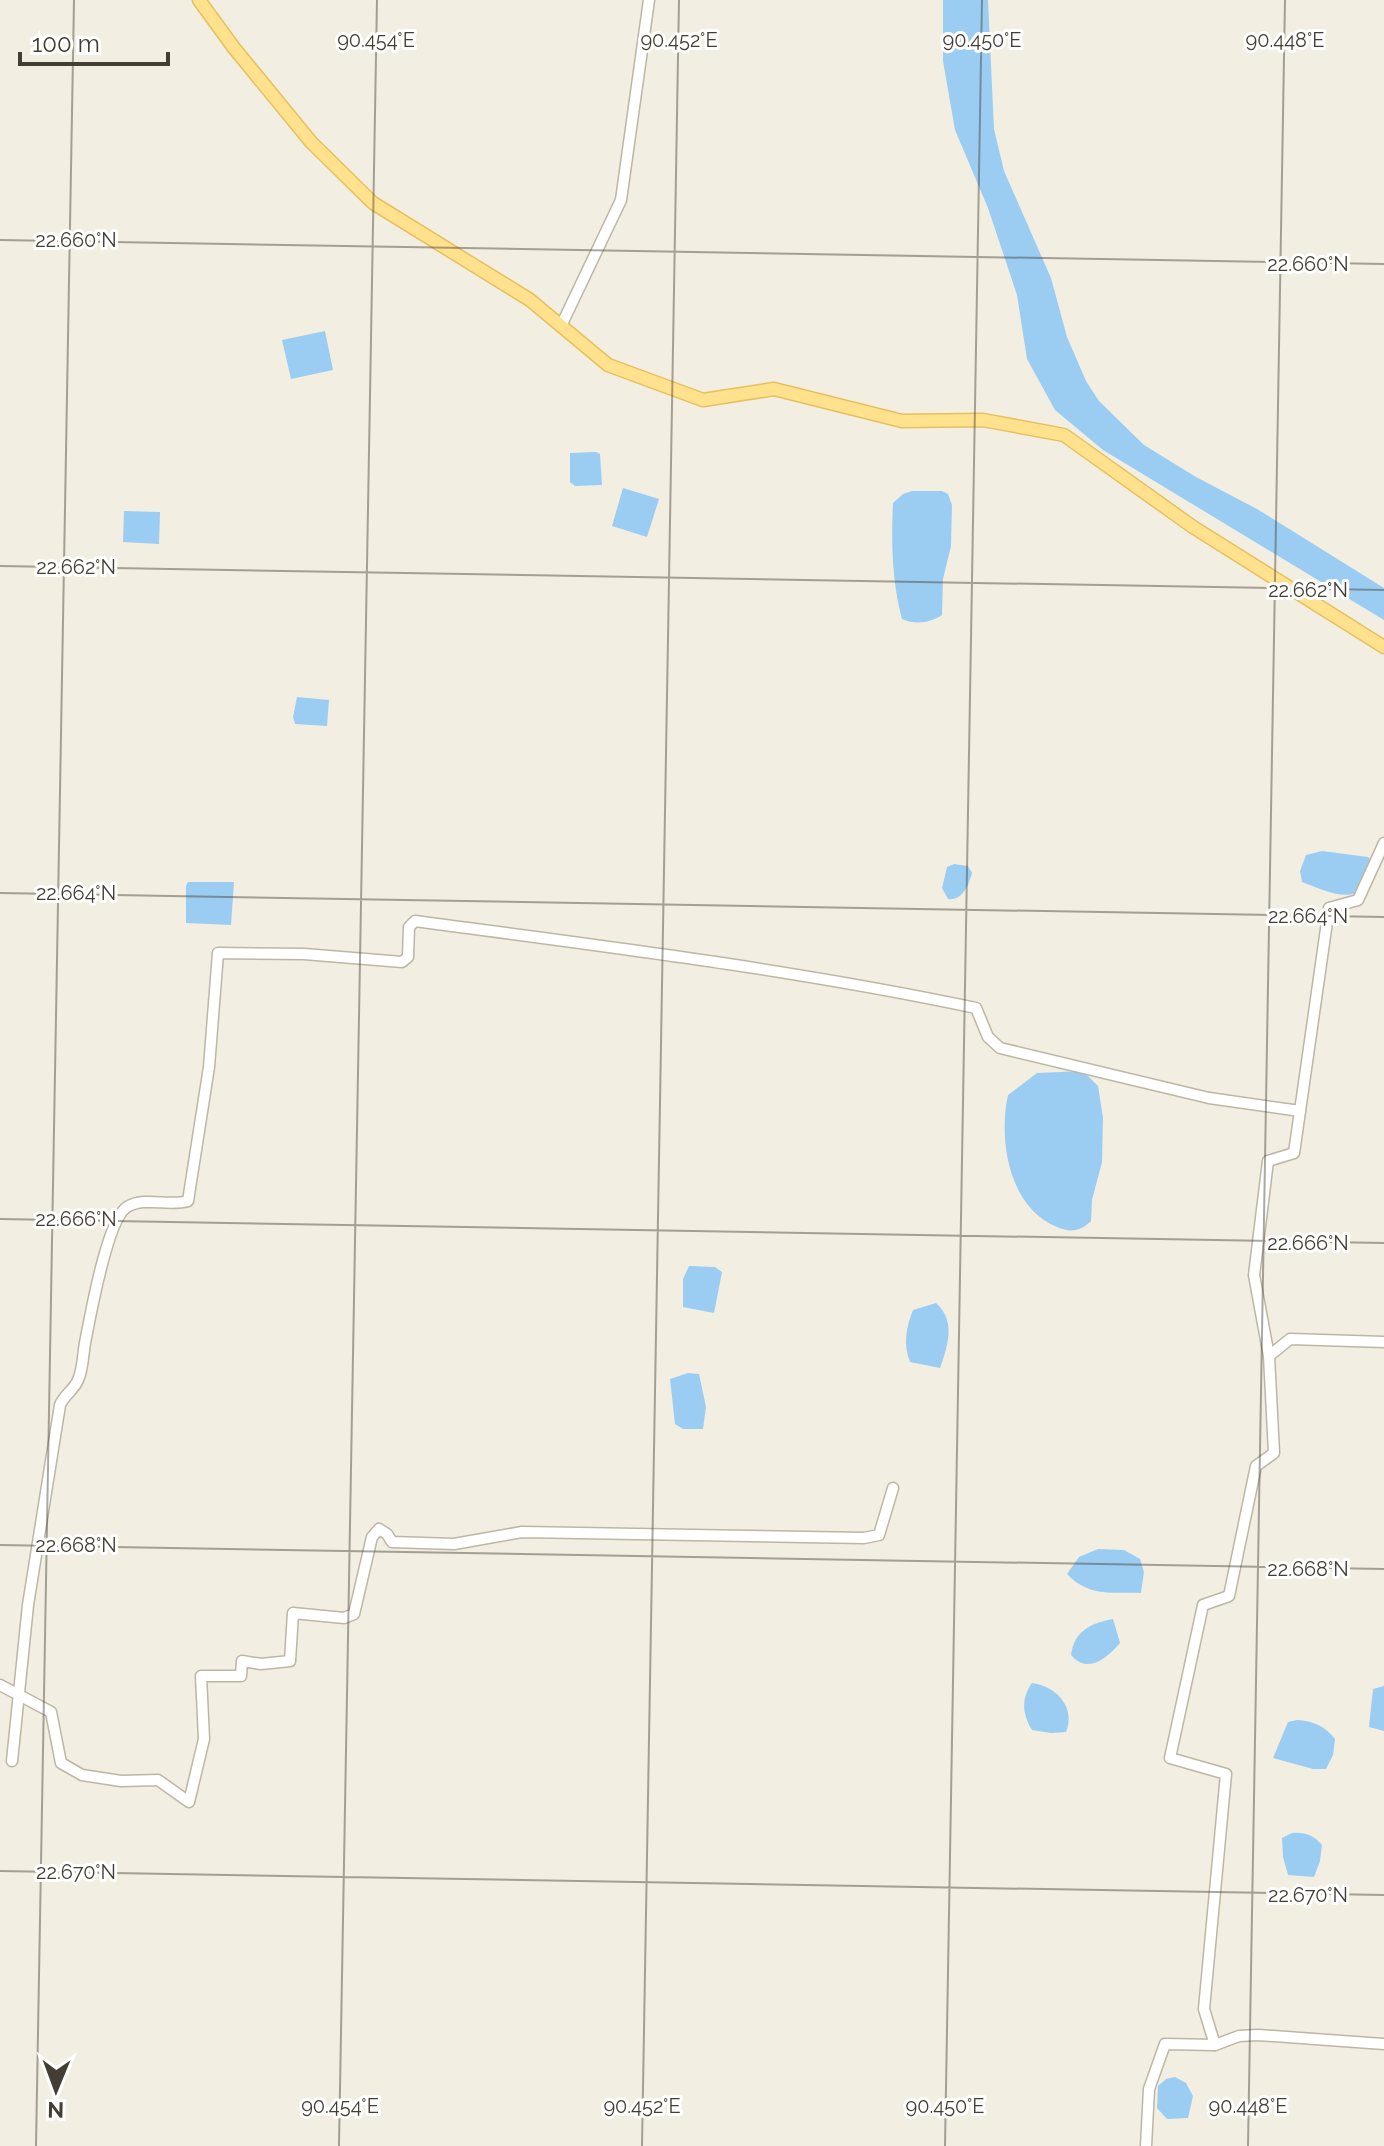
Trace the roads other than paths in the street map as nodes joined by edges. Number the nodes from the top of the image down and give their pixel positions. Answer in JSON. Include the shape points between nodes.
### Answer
{"nodes":[{"id":1,"x":199,"y":0,"type":"edge"},
{"id":2,"x":649,"y":0,"type":"edge"},
{"id":3,"x":561,"y":326,"type":"junction"},
{"id":4,"x":1384,"y":647,"type":"edge"},
{"id":5,"x":1384,"y":843,"type":"edge"},
{"id":6,"x":1300,"y":1111,"type":"junction"},
{"id":7,"x":1384,"y":1342,"type":"edge"},
{"id":8,"x":1269,"y":1356,"type":"junction"},
{"id":9,"x":893,"y":1488,"type":"dead end"},
{"id":10,"x":0,"y":1685,"type":"edge"},
{"id":11,"x":19,"y":1693,"type":"junction"},
{"id":12,"x":12,"y":1761,"type":"dead end"},
{"id":13,"x":1384,"y":2044,"type":"edge"},
{"id":14,"x":1215,"y":2045,"type":"junction"},
{"id":15,"x":1146,"y":2146,"type":"edge"}],
"edges":[{"from":1,"to":3,"type":"main road","via":[[311,142],[373,203],[530,300]]},
{"from":2,"to":3,"type":"street","via":[[621,200]]},
{"from":3,"to":4,"type":"main road","via":[[608,365],[703,400],[774,389],[902,421],[983,420],[1064,435],[1193,527]]},
{"from":5,"to":6,"type":"street","via":[[1358,900],[1329,908]]},
{"from":6,"to":8,"type":"street","via":[[1294,1153],[1268,1161],[1254,1275]]},
{"from":6,"to":11,"type":"street","via":[[1209,1098],[1000,1048],[988,1037],[976,1008],[715,963],[415,921],[409,927],[408,957],[402,962],[218,953],[209,1067],[188,1201],[139,1203],[124,1208],[115,1221],[78,1380],[60,1405]]},
{"from":7,"to":8,"type":"street","via":[[1290,1339]]},
{"from":8,"to":14,"type":"street","via":[[1274,1453],[1256,1466],[1229,1596],[1203,1605],[1170,1758],[1226,1774],[1204,2009]]},
{"from":9,"to":11,"type":"street","via":[[879,1535],[864,1538],[522,1532],[418,1545],[392,1542],[379,1529],[372,1537],[354,1614],[344,1618],[293,1613],[290,1661],[242,1661],[241,1676],[201,1676],[204,1739],[189,1802],[158,1780],[109,1780],[82,1775],[61,1763],[51,1712]]},
{"from":10,"to":11,"type":"street"},
{"from":11,"to":12,"type":"street"},
{"from":13,"to":14,"type":"street","via":[[1258,2035]]},
{"from":14,"to":15,"type":"street","via":[[1165,2044],[1149,2089]]}]}
